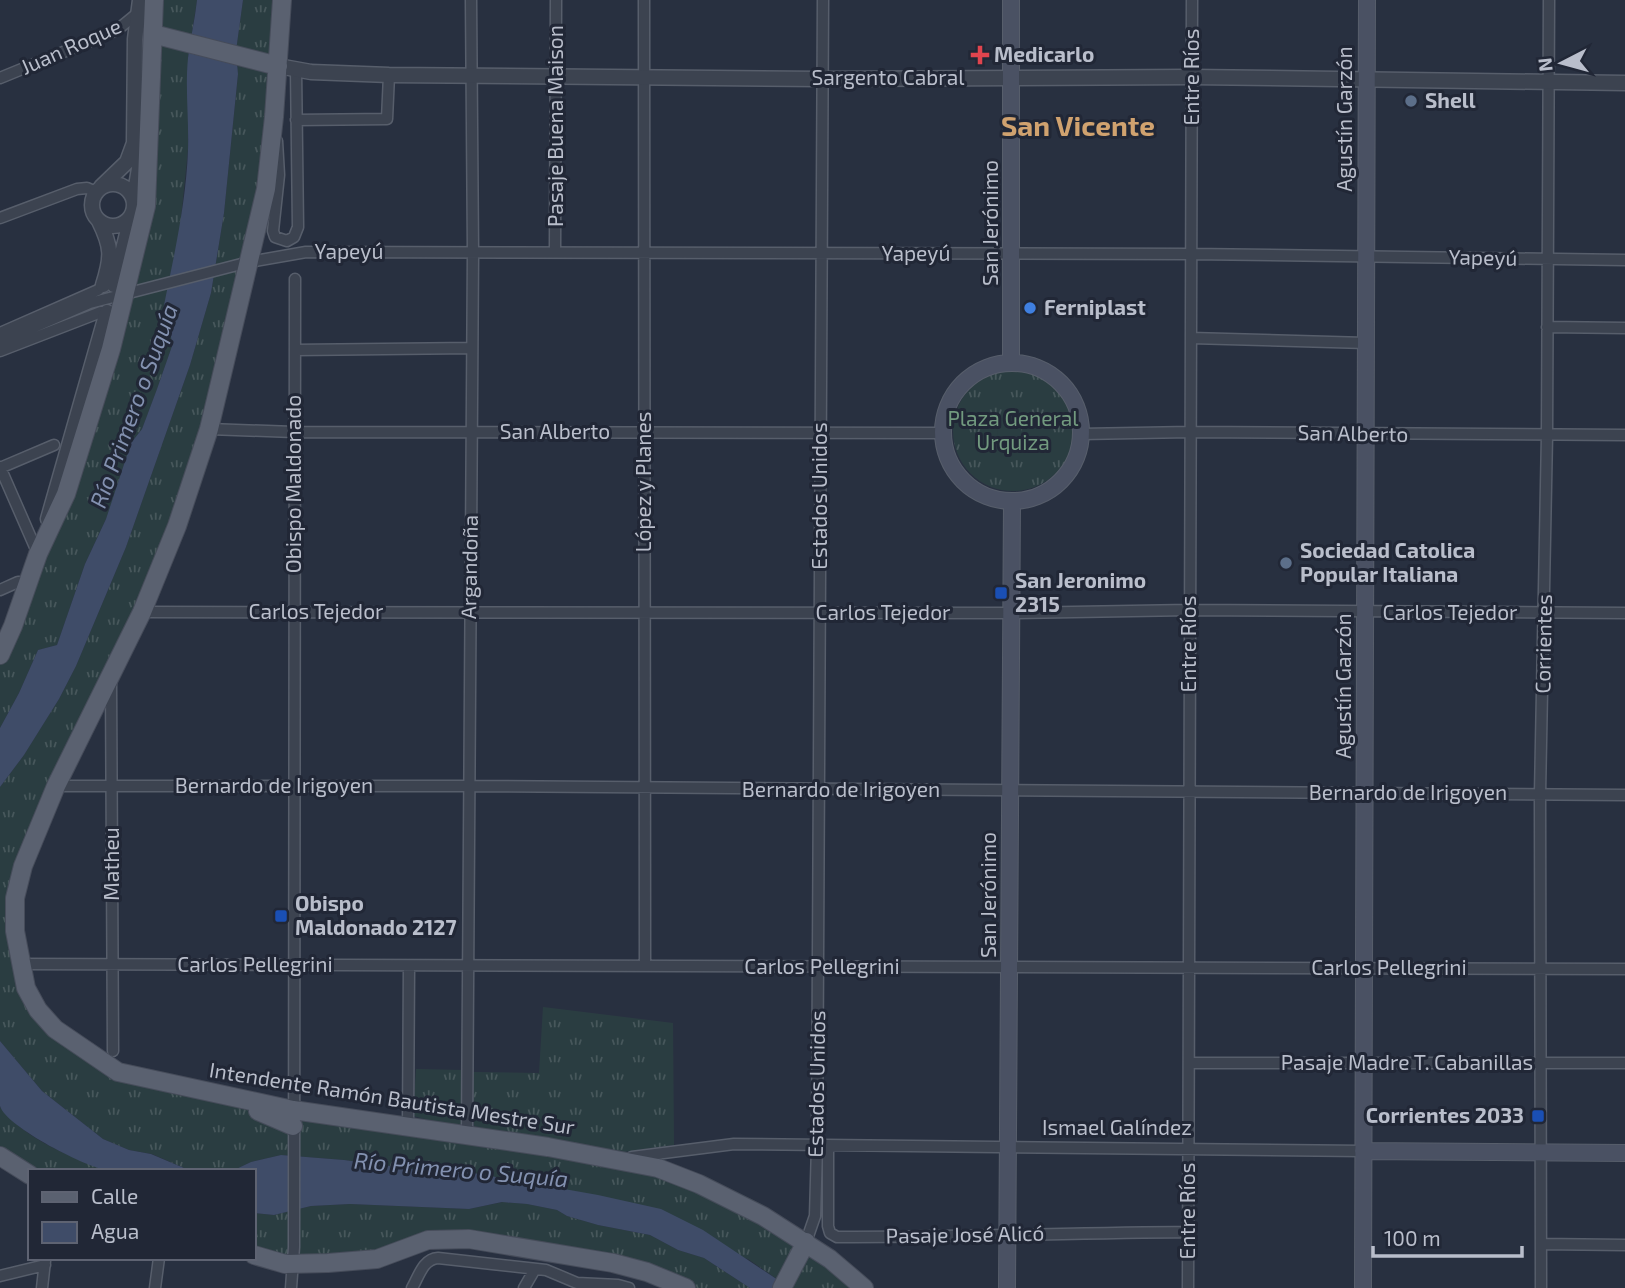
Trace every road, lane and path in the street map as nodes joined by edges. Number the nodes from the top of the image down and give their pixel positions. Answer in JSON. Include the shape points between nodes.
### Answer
{"nodes":[{"id":1,"x":154,"y":0,"type":"edge"},
{"id":2,"x":282,"y":0,"type":"edge"},
{"id":3,"x":471,"y":0,"type":"edge"},
{"id":4,"x":556,"y":0,"type":"edge"},
{"id":5,"x":644,"y":0,"type":"edge"},
{"id":6,"x":823,"y":0,"type":"edge"},
{"id":7,"x":1011,"y":0,"type":"edge"},
{"id":8,"x":1192,"y":0,"type":"edge"},
{"id":9,"x":1367,"y":0,"type":"edge"},
{"id":10,"x":1549,"y":0,"type":"edge"},
{"id":11,"x":139,"y":6,"type":"edge"},
{"id":12,"x":153,"y":34,"type":"junction"},
{"id":13,"x":287,"y":68,"type":"junction"},
{"id":14,"x":388,"y":75,"type":"junction"},
{"id":15,"x":471,"y":75,"type":"junction"},
{"id":16,"x":557,"y":76,"type":"junction"},
{"id":17,"x":644,"y":76,"type":"junction"},
{"id":18,"x":1192,"y":77,"type":"junction"},
{"id":19,"x":0,"y":78,"type":"edge"},
{"id":20,"x":1012,"y":78,"type":"junction"},
{"id":21,"x":822,"y":79,"type":"junction"},
{"id":22,"x":1366,"y":79,"type":"junction"},
{"id":23,"x":1548,"y":82,"type":"junction"},
{"id":24,"x":1625,"y":83,"type":"edge"},
{"id":25,"x":151,"y":90,"type":"junction"},
{"id":26,"x":274,"y":117,"type":"junction"},
{"id":27,"x":296,"y":120,"type":"junction"},
{"id":28,"x":98,"y":190,"type":"junction"},
{"id":29,"x":134,"y":198,"type":"junction"},
{"id":30,"x":0,"y":218,"type":"edge"},
{"id":31,"x":131,"y":218,"type":"junction"},
{"id":32,"x":99,"y":221,"type":"junction"},
{"id":33,"x":473,"y":252,"type":"junction"},
{"id":34,"x":555,"y":252,"type":"junction"},
{"id":35,"x":644,"y":253,"type":"junction"},
{"id":36,"x":822,"y":254,"type":"junction"},
{"id":37,"x":1012,"y":254,"type":"junction"},
{"id":38,"x":1191,"y":254,"type":"junction"},
{"id":39,"x":1367,"y":257,"type":"junction"},
{"id":40,"x":1548,"y":258,"type":"junction"},
{"id":41,"x":1625,"y":260,"type":"edge"},
{"id":42,"x":240,"y":264,"type":"junction"},
{"id":43,"x":295,"y":279,"type":"dead end"},
{"id":44,"x":118,"y":289,"type":"junction"},
{"id":45,"x":107,"y":312,"type":"joint"},
{"id":46,"x":1547,"y":327,"type":"junction"},
{"id":47,"x":1625,"y":328,"type":"edge"},
{"id":48,"x":0,"y":333,"type":"edge"},
{"id":49,"x":1191,"y":338,"type":"junction"},
{"id":50,"x":0,"y":342,"type":"edge"},
{"id":51,"x":1366,"y":343,"type":"junction"},
{"id":52,"x":472,"y":348,"type":"junction"},
{"id":53,"x":295,"y":350,"type":"junction"},
{"id":54,"x":0,"y":351,"type":"edge"},
{"id":55,"x":1011,"y":362,"type":"junction"},
{"id":56,"x":209,"y":429,"type":"junction"},
{"id":57,"x":294,"y":432,"type":"junction"},
{"id":58,"x":472,"y":432,"type":"junction"},
{"id":59,"x":644,"y":432,"type":"junction"},
{"id":60,"x":1190,"y":432,"type":"junction"},
{"id":61,"x":821,"y":433,"type":"junction"},
{"id":62,"x":942,"y":433,"type":"junction"},
{"id":63,"x":1081,"y":434,"type":"junction"},
{"id":64,"x":1366,"y":435,"type":"junction"},
{"id":65,"x":1547,"y":435,"type":"junction"},
{"id":66,"x":1625,"y":435,"type":"edge"},
{"id":67,"x":54,"y":445,"type":"dead end"},
{"id":68,"x":0,"y":468,"type":"edge"},
{"id":69,"x":1012,"y":502,"type":"junction"},
{"id":70,"x":38,"y":554,"type":"junction"},
{"id":71,"x":29,"y":582,"type":"junction"},
{"id":72,"x":0,"y":590,"type":"edge"},
{"id":73,"x":1189,"y":610,"type":"junction"},
{"id":74,"x":142,"y":612,"type":"junction"},
{"id":75,"x":294,"y":612,"type":"junction"},
{"id":76,"x":645,"y":612,"type":"junction"},
{"id":77,"x":470,"y":613,"type":"junction"},
{"id":78,"x":820,"y":613,"type":"junction"},
{"id":79,"x":1012,"y":613,"type":"junction"},
{"id":80,"x":1365,"y":613,"type":"junction"},
{"id":81,"x":1545,"y":614,"type":"junction"},
{"id":82,"x":1625,"y":614,"type":"edge"},
{"id":83,"x":0,"y":655,"type":"edge"},
{"id":84,"x":111,"y":676,"type":"junction"},
{"id":85,"x":56,"y":786,"type":"junction"},
{"id":86,"x":112,"y":786,"type":"junction"},
{"id":87,"x":468,"y":786,"type":"junction"},
{"id":88,"x":293,"y":787,"type":"junction"},
{"id":89,"x":645,"y":789,"type":"junction"},
{"id":90,"x":819,"y":790,"type":"junction"},
{"id":91,"x":1011,"y":791,"type":"junction"},
{"id":92,"x":1189,"y":792,"type":"junction"},
{"id":93,"x":1364,"y":793,"type":"junction"},
{"id":94,"x":1540,"y":794,"type":"junction"},
{"id":95,"x":1625,"y":795,"type":"edge"},
{"id":96,"x":19,"y":964,"type":"junction"},
{"id":97,"x":113,"y":964,"type":"junction"},
{"id":98,"x":293,"y":965,"type":"junction"},
{"id":99,"x":467,"y":965,"type":"junction"},
{"id":100,"x":645,"y":965,"type":"junction"},
{"id":101,"x":409,"y":966,"type":"junction"},
{"id":102,"x":818,"y":967,"type":"junction"},
{"id":103,"x":1188,"y":967,"type":"junction"},
{"id":104,"x":1010,"y":968,"type":"junction"},
{"id":105,"x":1364,"y":969,"type":"junction"},
{"id":106,"x":1540,"y":969,"type":"junction"},
{"id":107,"x":1625,"y":969,"type":"edge"},
{"id":108,"x":113,"y":1051,"type":"dead end"},
{"id":109,"x":1189,"y":1063,"type":"junction"},
{"id":110,"x":1363,"y":1063,"type":"junction"},
{"id":111,"x":1540,"y":1063,"type":"junction"},
{"id":112,"x":1625,"y":1063,"type":"edge"},
{"id":113,"x":293,"y":1125,"type":"junction"},
{"id":114,"x":408,"y":1126,"type":"junction"},
{"id":115,"x":467,"y":1135,"type":"junction"},
{"id":116,"x":823,"y":1146,"type":"junction"},
{"id":117,"x":1008,"y":1149,"type":"junction"},
{"id":118,"x":1189,"y":1150,"type":"junction"},
{"id":119,"x":1363,"y":1150,"type":"junction"},
{"id":120,"x":1541,"y":1152,"type":"junction"},
{"id":121,"x":1625,"y":1153,"type":"edge"},
{"id":122,"x":610,"y":1158,"type":"junction"},
{"id":123,"x":2,"y":1159,"type":"edge"},
{"id":124,"x":28,"y":1174,"type":"edge"},
{"id":125,"x":1188,"y":1232,"type":"junction"},
{"id":126,"x":1007,"y":1234,"type":"junction"},
{"id":127,"x":1541,"y":1244,"type":"junction"},
{"id":128,"x":1625,"y":1245,"type":"edge"},
{"id":129,"x":803,"y":1247,"type":"junction"},
{"id":130,"x":256,"y":1256,"type":"edge"},
{"id":131,"x":294,"y":1256,"type":"junction"},
{"id":132,"x":159,"y":1260,"type":"edge"},
{"id":133,"x":45,"y":1262,"type":"edge"},
{"id":134,"x":534,"y":1269,"type":"junction"},
{"id":135,"x":0,"y":1276,"type":"edge"},
{"id":136,"x":577,"y":1286,"type":"edge"},
{"id":137,"x":42,"y":1288,"type":"edge"},
{"id":138,"x":155,"y":1288,"type":"edge"},
{"id":139,"x":291,"y":1288,"type":"edge"},
{"id":140,"x":412,"y":1288,"type":"edge"},
{"id":141,"x":524,"y":1288,"type":"edge"},
{"id":142,"x":629,"y":1288,"type":"edge"},
{"id":143,"x":686,"y":1288,"type":"edge"},
{"id":144,"x":782,"y":1288,"type":"edge"},
{"id":145,"x":864,"y":1288,"type":"edge"},
{"id":146,"x":1007,"y":1288,"type":"edge"},
{"id":147,"x":1188,"y":1288,"type":"edge"},
{"id":148,"x":1363,"y":1288,"type":"edge"},
{"id":149,"x":1541,"y":1288,"type":"edge"}],
"edges":[{"from":1,"to":12,"type":"main road"},
{"from":2,"to":13,"type":"main road","name":"Intendente Ramón Bautista Mestre Sur"},
{"from":3,"to":15,"type":"street","name":"Argandoña"},
{"from":4,"to":16,"type":"street","name":"Pasaje Buena Maison"},
{"from":5,"to":17,"type":"street","name":"López y Planes"},
{"from":6,"to":21,"type":"street","name":"Estados Unidos"},
{"from":7,"to":20,"type":"main road","name":"San Jerónimo"},
{"from":8,"to":18,"type":"street","name":"Entre Ríos"},
{"from":9,"to":22,"type":"main road","name":"Agustín Garzón"},
{"from":10,"to":23,"type":"street","name":"Corrientes"},
{"from":11,"to":19,"type":"street","name":"Juan Roque","via":[[117,30]]},
{"from":11,"to":28,"type":"street","via":[[134,143],[127,162]]},
{"from":12,"to":13,"type":"main road"},
{"from":12,"to":25,"type":"main road"},
{"from":13,"to":14,"type":"street","name":"Sargento Cabral"},
{"from":13,"to":26,"type":"main road","name":"Intendente Ramón Bautista Mestre Sur"},
{"from":13,"to":27,"type":"street"},
{"from":14,"to":15,"type":"street","name":"Sargento Cabral"},
{"from":14,"to":27,"type":"street","via":[[387,119]]},
{"from":15,"to":16,"type":"street","name":"Sargento Cabral"},
{"from":15,"to":33,"type":"street","name":"Argandoña"},
{"from":16,"to":17,"type":"street","name":"Sargento Cabral"},
{"from":16,"to":34,"type":"street","name":"Pasaje Buena Maison"},
{"from":17,"to":21,"type":"street","name":"Sargento Cabral"},
{"from":17,"to":35,"type":"street","name":"López y Planes"},
{"from":18,"to":20,"type":"street","name":"Sargento Cabral"},
{"from":18,"to":22,"type":"street","name":"Sargento Cabral"},
{"from":18,"to":38,"type":"street","name":"Entre Ríos"},
{"from":20,"to":21,"type":"street","name":"Sargento Cabral"},
{"from":20,"to":37,"type":"main road","name":"San Jerónimo"},
{"from":21,"to":36,"type":"street","name":"Estados Unidos"},
{"from":22,"to":23,"type":"street","name":"Sargento Cabral"},
{"from":22,"to":39,"type":"main road","name":"Agustín Garzón"},
{"from":23,"to":24,"type":"street","name":"Sargento Cabral"},
{"from":23,"to":40,"type":"street","name":"Corrientes"},
{"from":25,"to":29,"type":"street"},
{"from":25,"to":44,"type":"main road","via":[[146,206]]},
{"from":26,"to":27,"type":"street","via":[[280,162],[274,231],[283,241],[294,237],[298,227]]},
{"from":26,"to":42,"type":"main road","name":"Intendente Ramón Bautista Mestre Sur","via":[[266,189]]},
{"from":28,"to":29,"type":"street","via":[[120,184]]},
{"from":28,"to":30,"type":"street","via":[[77,189]]},
{"from":28,"to":32,"type":"street","via":[[92,210]]},
{"from":29,"to":31,"type":"street"},
{"from":31,"to":32,"type":"street","via":[[118,226]]},
{"from":31,"to":44,"type":"street"},
{"from":32,"to":44,"type":"street"},
{"from":33,"to":34,"type":"street","name":"Yapeyú"},
{"from":33,"to":42,"type":"street","name":"Yapeyú","via":[[306,252]]},
{"from":33,"to":52,"type":"street","name":"Argandoña"},
{"from":34,"to":35,"type":"street","name":"Yapeyú"},
{"from":35,"to":36,"type":"street","name":"Yapeyú"},
{"from":35,"to":59,"type":"street","name":"López y Planes"},
{"from":36,"to":37,"type":"street","name":"Yapeyú"},
{"from":36,"to":61,"type":"street","name":"Estados Unidos"},
{"from":37,"to":38,"type":"street","name":"Yapeyú"},
{"from":37,"to":55,"type":"main road","name":"San Jerónimo"},
{"from":38,"to":39,"type":"street","name":"Yapeyú"},
{"from":38,"to":49,"type":"street","name":"Entre Ríos"},
{"from":39,"to":40,"type":"street","name":"Yapeyú"},
{"from":39,"to":51,"type":"main road","name":"Agustín Garzón"},
{"from":40,"to":41,"type":"street","name":"Yapeyú"},
{"from":40,"to":46,"type":"street","name":"Corrientes"},
{"from":42,"to":44,"type":"street","name":"Yapeyú"},
{"from":42,"to":56,"type":"main road","name":"Intendente Ramón Bautista Mestre Sur"},
{"from":43,"to":53,"type":"street","name":"Obispo Maldonado"},
{"from":44,"to":48,"type":"street","via":[[98,290]]},
{"from":44,"to":50,"type":"street"},
{"from":44,"to":70,"type":"main road","via":[[111,349],[66,494]]},
{"from":45,"to":54,"type":"street"},
{"from":45,"to":70,"type":"street"},
{"from":46,"to":47,"type":"street"},
{"from":46,"to":65,"type":"street","name":"Corrientes"},
{"from":49,"to":51,"type":"street"},
{"from":49,"to":60,"type":"street","name":"Entre Ríos"},
{"from":51,"to":64,"type":"main road","name":"Agustín Garzón"},
{"from":52,"to":53,"type":"street"},
{"from":52,"to":58,"type":"street","name":"Argandoña"},
{"from":53,"to":57,"type":"street","name":"Obispo Maldonado"},
{"from":55,"to":62,"type":"main road","via":[[989,366],[962,384],[945,412]]},
{"from":55,"to":63,"type":"main road","via":[[1033,365],[1068,391]]},
{"from":56,"to":57,"type":"street","name":"San Alberto"},
{"from":56,"to":74,"type":"main road","name":"Intendente Ramón Bautista Mestre Sur"},
{"from":57,"to":58,"type":"street","name":"San Alberto"},
{"from":57,"to":75,"type":"street","name":"Obispo Maldonado"},
{"from":58,"to":59,"type":"street","name":"San Alberto"},
{"from":58,"to":77,"type":"street","name":"Argandoña"},
{"from":59,"to":61,"type":"street","name":"San Alberto"},
{"from":59,"to":76,"type":"street","name":"López y Planes"},
{"from":60,"to":63,"type":"street","name":"San Alberto"},
{"from":60,"to":64,"type":"street","name":"San Alberto"},
{"from":60,"to":73,"type":"street","name":"Entre Ríos"},
{"from":61,"to":62,"type":"street","name":"San Alberto"},
{"from":61,"to":78,"type":"street","name":"Estados Unidos"},
{"from":62,"to":69,"type":"main road","via":[[946,455],[971,489]]},
{"from":63,"to":69,"type":"main road","via":[[1078,455],[1068,474],[1033,499]]},
{"from":64,"to":65,"type":"street","name":"San Alberto"},
{"from":64,"to":80,"type":"main road","name":"Agustín Garzón"},
{"from":65,"to":66,"type":"street","name":"San Alberto"},
{"from":65,"to":81,"type":"street","name":"Corrientes"},
{"from":67,"to":68,"type":"street"},
{"from":68,"to":70,"type":"street"},
{"from":69,"to":79,"type":"main road","name":"San Jerónimo"},
{"from":70,"to":71,"type":"main road"},
{"from":71,"to":72,"type":"street"},
{"from":71,"to":83,"type":"main road"},
{"from":73,"to":79,"type":"street","name":"Carlos Tejedor"},
{"from":73,"to":80,"type":"street","name":"Carlos Tejedor"},
{"from":73,"to":92,"type":"street","name":"Entre Ríos"},
{"from":74,"to":75,"type":"street","name":"Carlos Tejedor"},
{"from":74,"to":84,"type":"main road","name":"Intendente Ramón Bautista Mestre Sur"},
{"from":75,"to":77,"type":"street","name":"Carlos Tejedor"},
{"from":75,"to":88,"type":"street","name":"Obispo Maldonado"},
{"from":76,"to":77,"type":"street","name":"Carlos Tejedor"},
{"from":76,"to":78,"type":"street","name":"Carlos Tejedor"},
{"from":76,"to":89,"type":"street","name":"López y Planes"},
{"from":77,"to":87,"type":"street","name":"Argandoña"},
{"from":78,"to":79,"type":"street","name":"Carlos Tejedor"},
{"from":78,"to":90,"type":"street","name":"Estados Unidos"},
{"from":79,"to":91,"type":"main road","name":"San Jerónimo"},
{"from":80,"to":81,"type":"street","name":"Carlos Tejedor"},
{"from":80,"to":93,"type":"main road","name":"Agustín Garzón"},
{"from":81,"to":82,"type":"street","name":"Carlos Tejedor"},
{"from":81,"to":94,"type":"street","name":"Corrientes"},
{"from":84,"to":85,"type":"main road","name":"Intendente Ramón Bautista Mestre Sur"},
{"from":84,"to":86,"type":"street","name":"Matheu"},
{"from":85,"to":86,"type":"street","name":"Bernardo de Irigoyen"},
{"from":85,"to":96,"type":"main road","name":"Intendente Ramón Bautista Mestre Sur","via":[[17,885]]},
{"from":86,"to":88,"type":"street","name":"Bernardo de Irigoyen"},
{"from":86,"to":97,"type":"street","name":"Matheu"},
{"from":87,"to":88,"type":"street","name":"Bernardo de Irigoyen"},
{"from":87,"to":89,"type":"street","name":"Bernardo de Irigoyen"},
{"from":87,"to":99,"type":"street","name":"Argandoña"},
{"from":88,"to":98,"type":"street","name":"Obispo Maldonado"},
{"from":89,"to":90,"type":"street","name":"Bernardo de Irigoyen"},
{"from":89,"to":100,"type":"street","name":"López y Planes"},
{"from":90,"to":91,"type":"street","name":"Bernardo de Irigoyen"},
{"from":90,"to":102,"type":"street","name":"Estados Unidos"},
{"from":91,"to":92,"type":"street","name":"Bernardo de Irigoyen"},
{"from":91,"to":104,"type":"main road","name":"San Jerónimo"},
{"from":92,"to":93,"type":"street","name":"Bernardo de Irigoyen"},
{"from":92,"to":103,"type":"street","name":"Entre Ríos"},
{"from":93,"to":94,"type":"street","name":"Bernardo de Irigoyen"},
{"from":93,"to":105,"type":"main road","name":"Agustín Garzón"},
{"from":94,"to":95,"type":"street","name":"Bernardo de Irigoyen"},
{"from":94,"to":106,"type":"street","name":"Corrientes"},
{"from":96,"to":97,"type":"street","name":"Carlos Pellegrini"},
{"from":96,"to":113,"type":"main road","name":"Intendente Ramón Bautista Mestre Sur","via":[[26,988],[43,1016],[107,1065],[226,1096]]},
{"from":97,"to":98,"type":"street","name":"Carlos Pellegrini"},
{"from":97,"to":108,"type":"street","name":"Matheu"},
{"from":98,"to":101,"type":"street","name":"Carlos Pellegrini"},
{"from":98,"to":113,"type":"street","name":"Obispo Maldonado"},
{"from":99,"to":100,"type":"street","name":"Carlos Pellegrini"},
{"from":99,"to":101,"type":"street","name":"Carlos Pellegrini"},
{"from":99,"to":115,"type":"street","name":"Argandoña"},
{"from":100,"to":102,"type":"street","name":"Carlos Pellegrini"},
{"from":101,"to":114,"type":"street"},
{"from":102,"to":104,"type":"street","name":"Carlos Pellegrini"},
{"from":102,"to":116,"type":"street","name":"Estados Unidos"},
{"from":103,"to":104,"type":"street","name":"Carlos Pellegrini"},
{"from":103,"to":105,"type":"street","name":"Carlos Pellegrini"},
{"from":103,"to":109,"type":"street","name":"Entre Ríos"},
{"from":104,"to":117,"type":"main road","name":"San Jerónimo"},
{"from":105,"to":106,"type":"street","name":"Carlos Pellegrini"},
{"from":105,"to":110,"type":"main road","name":"Agustín Garzón"},
{"from":106,"to":107,"type":"street","name":"Carlos Pellegrini"},
{"from":106,"to":111,"type":"street","name":"Corrientes"},
{"from":109,"to":110,"type":"street","name":"Pasaje Madre T. Cabanillas"},
{"from":109,"to":118,"type":"street","name":"Entre Ríos"},
{"from":110,"to":111,"type":"street","name":"Pasaje Madre T. Cabanillas"},
{"from":110,"to":119,"type":"main road","name":"Agustín Garzón"},
{"from":111,"to":112,"type":"street","name":"Pasaje Madre T. Cabanillas"},
{"from":111,"to":120,"type":"street","name":"Corrientes"},
{"from":113,"to":114,"type":"main road","name":"Intendente Ramón Bautista Mestre Sur"},
{"from":113,"to":131,"type":"street","name":"Obispo Maldonado"},
{"from":114,"to":115,"type":"main road","name":"Intendente Ramón Bautista Mestre Sur"},
{"from":115,"to":122,"type":"main road","name":"Intendente Ramón Bautista Mestre Sur"},
{"from":116,"to":117,"type":"street","name":"Ismael Galíndez"},
{"from":116,"to":122,"type":"street","name":"Ismael Galíndez","via":[[725,1145]]},
{"from":116,"to":126,"type":"street","name":"Pasaje José Alicó","via":[[828,1226],[833,1235]]},
{"from":116,"to":129,"type":"street","name":"Estados Unidos","via":[[815,1216]]},
{"from":117,"to":118,"type":"street","name":"Ismael Galíndez"},
{"from":117,"to":126,"type":"main road","name":"San Jerónimo"},
{"from":118,"to":119,"type":"street","name":"Ismael Galíndez"},
{"from":118,"to":125,"type":"street","name":"Entre Ríos"},
{"from":119,"to":120,"type":"main road","name":"Ismael Galíndez"},
{"from":119,"to":148,"type":"main road","name":"Agustín Garzón"},
{"from":120,"to":121,"type":"main road","name":"Ismael Galíndez"},
{"from":120,"to":127,"type":"street","name":"Corrientes"},
{"from":122,"to":129,"type":"main road","name":"Intendente Ramón Bautista Mestre Sur","via":[[658,1168],[699,1184],[763,1216]]},
{"from":123,"to":124,"type":"main road"},
{"from":125,"to":126,"type":"street","name":"Pasaje José Alicó"},
{"from":125,"to":147,"type":"street","name":"Entre Ríos"},
{"from":126,"to":146,"type":"main road","name":"San Jerónimo"},
{"from":127,"to":128,"type":"street"},
{"from":127,"to":149,"type":"street","name":"Corrientes"},
{"from":129,"to":144,"type":"main road"},
{"from":129,"to":145,"type":"main road","name":"Intendente Ramón Bautista Mestre Sur"},
{"from":130,"to":131,"type":"main road","via":[[276,1263]]},
{"from":131,"to":139,"type":"street","name":"Obispo Maldonado"},
{"from":131,"to":143,"type":"main road","via":[[377,1259],[428,1240],[461,1239],[614,1263]]},
{"from":132,"to":138,"type":"street"},
{"from":133,"to":135,"type":"street"},
{"from":133,"to":137,"type":"street"},
{"from":134,"to":136,"type":"street"},
{"from":134,"to":140,"type":"street","via":[[433,1258]]},
{"from":134,"to":141,"type":"street"},
{"from":136,"to":142,"type":"street"}]}
